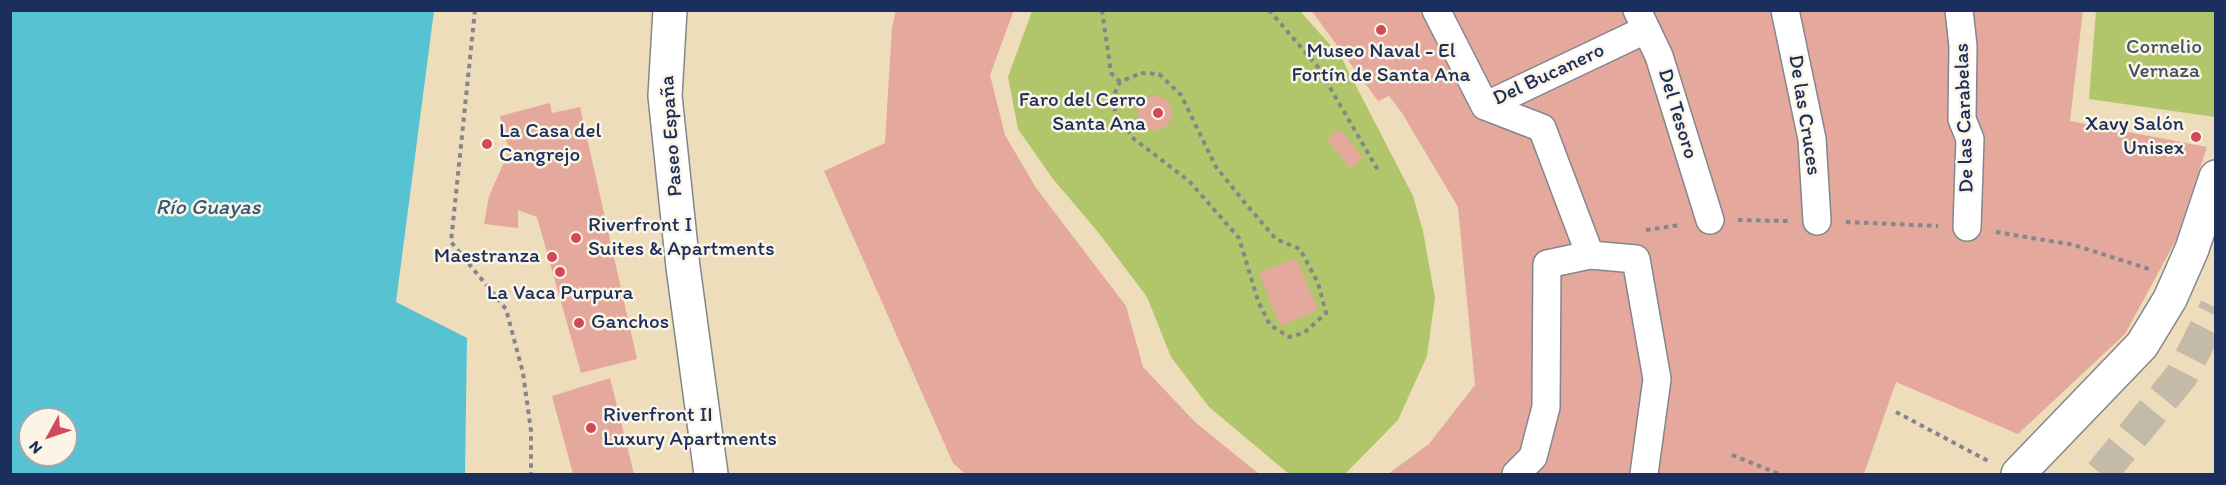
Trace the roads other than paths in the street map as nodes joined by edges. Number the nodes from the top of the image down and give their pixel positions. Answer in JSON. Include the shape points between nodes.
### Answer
{"nodes":[{"id":1,"x":670,"y":10,"type":"edge"},
{"id":2,"x":1436,"y":10,"type":"edge"},
{"id":3,"x":1785,"y":10,"type":"edge"},
{"id":4,"x":1959,"y":10,"type":"edge"},
{"id":5,"x":1641,"y":20,"type":"edge"},
{"id":6,"x":1485,"y":106,"type":"junction"},
{"id":7,"x":2216,"y":177,"type":"edge"},
{"id":8,"x":1710,"y":219,"type":"road end"},
{"id":9,"x":1817,"y":221,"type":"road end"},
{"id":10,"x":1967,"y":227,"type":"road end"},
{"id":11,"x":1590,"y":255,"type":"junction"},
{"id":12,"x":2014,"y":471,"type":"edge"},
{"id":13,"x":711,"y":474,"type":"edge"},
{"id":14,"x":1516,"y":474,"type":"edge"},
{"id":15,"x":1644,"y":474,"type":"edge"}],
"edges":[{"from":1,"to":13,"type":"street","name":"Paseo España","via":[[665,96]]},
{"from":2,"to":6,"type":"street","name":"Del Bucanero"},
{"from":3,"to":9,"type":"street","name":"De las Cruces","via":[[1812,139]]},
{"from":4,"to":10,"type":"street","name":"De las Carabelas","via":[[1964,46],[1962,119],[1970,139]]},
{"from":5,"to":6,"type":"street","name":"Del Bucanero"},
{"from":5,"to":8,"type":"street","name":"Del Tesoro","via":[[1659,56]]},
{"from":6,"to":11,"type":"street","via":[[1542,128]]},
{"from":7,"to":12,"type":"street","via":[[2179,279],[2142,345]]},
{"from":11,"to":14,"type":"street","via":[[1547,264],[1546,406],[1533,457]]},
{"from":11,"to":15,"type":"street","via":[[1636,259],[1657,379]]}]}
